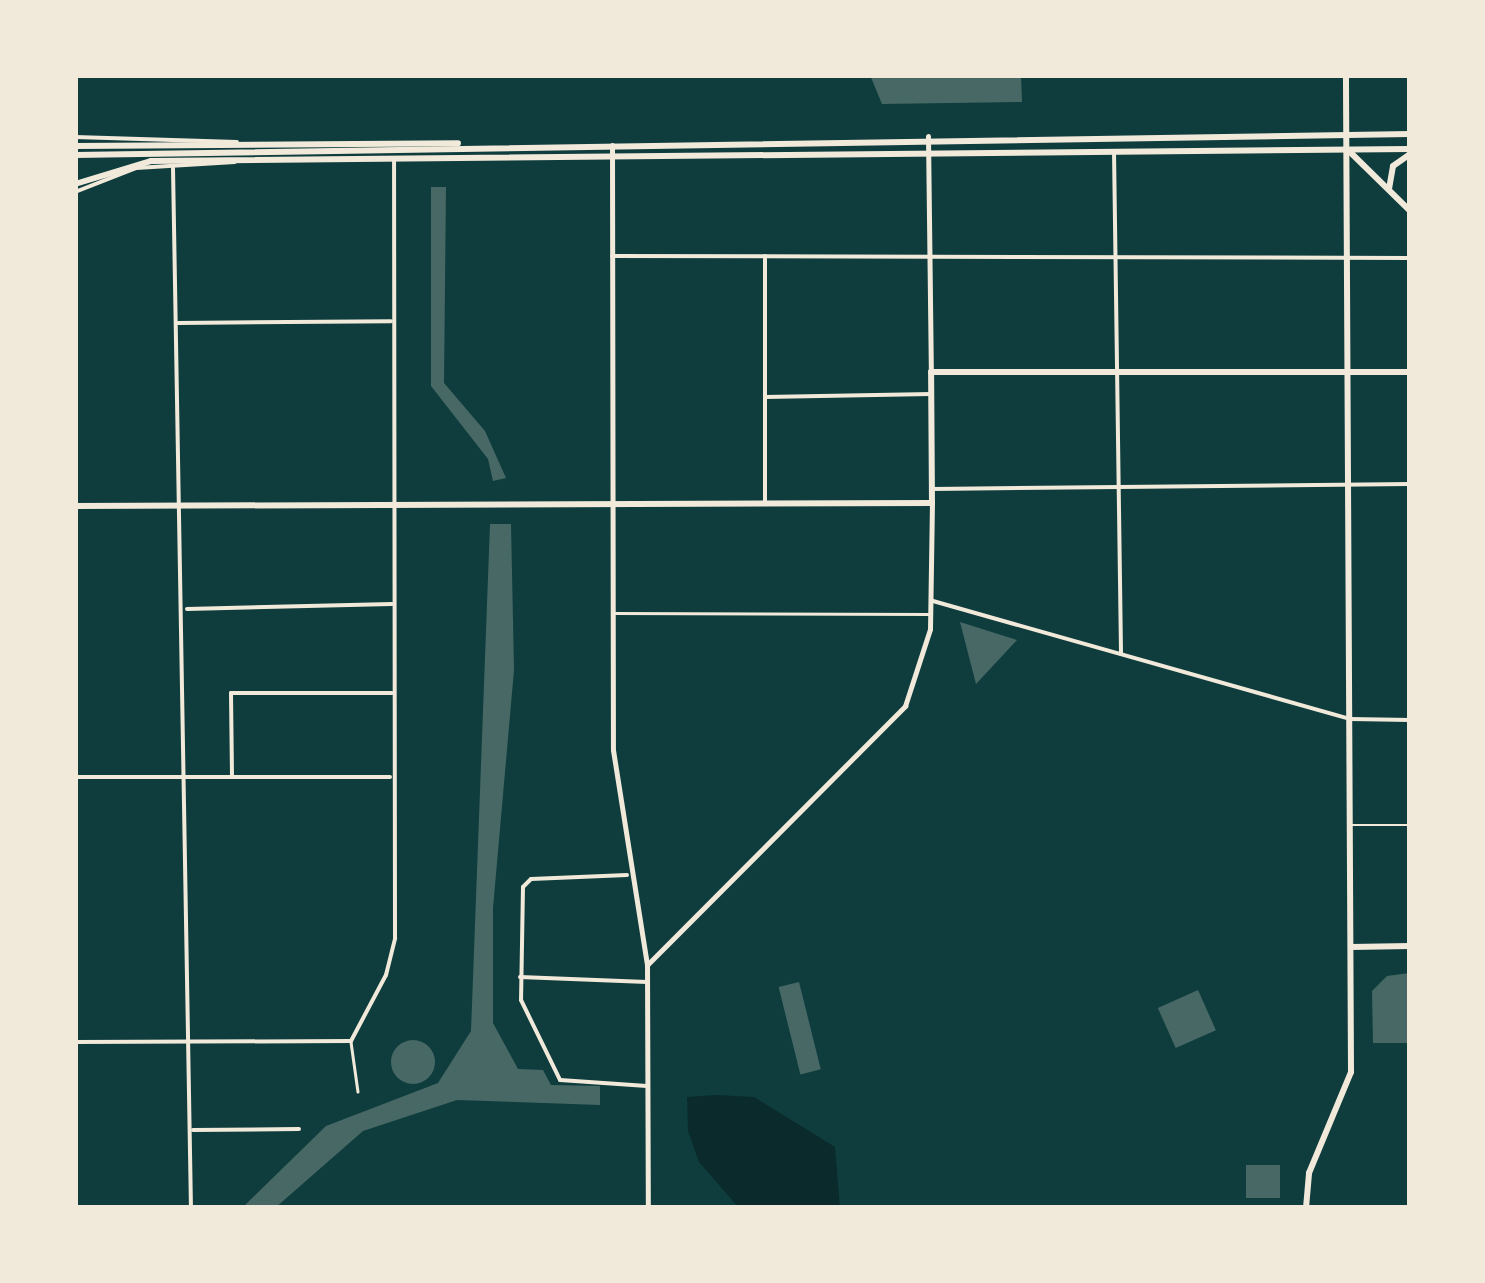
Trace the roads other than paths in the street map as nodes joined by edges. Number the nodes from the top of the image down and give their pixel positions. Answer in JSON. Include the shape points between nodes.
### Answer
{"nodes":[{"id":1,"x":1346,"y":75,"type":"edge"},
{"id":2,"x":1410,"y":134,"type":"edge"},
{"id":3,"x":1348,"y":135,"type":"junction"},
{"id":4,"x":928,"y":136,"type":"junction"},
{"id":5,"x":75,"y":137,"type":"edge"},
{"id":6,"x":241,"y":143,"type":"junction"},
{"id":7,"x":479,"y":145,"type":"junction"},
{"id":8,"x":75,"y":146,"type":"edge"},
{"id":9,"x":1347,"y":149,"type":"junction"},
{"id":10,"x":612,"y":150,"type":"junction"},
{"id":11,"x":1114,"y":151,"type":"junction"},
{"id":12,"x":1410,"y":151,"type":"edge"},
{"id":13,"x":929,"y":152,"type":"junction"},
{"id":14,"x":75,"y":155,"type":"edge"},
{"id":15,"x":246,"y":160,"type":"junction"},
{"id":16,"x":394,"y":160,"type":"junction"},
{"id":17,"x":173,"y":168,"type":"junction"},
{"id":18,"x":75,"y":188,"type":"edge"},
{"id":19,"x":1389,"y":190,"type":"junction"},
{"id":20,"x":1410,"y":211,"type":"edge"},
{"id":21,"x":930,"y":255,"type":"junction"},
{"id":22,"x":612,"y":256,"type":"junction"},
{"id":23,"x":765,"y":256,"type":"junction"},
{"id":24,"x":1115,"y":256,"type":"junction"},
{"id":25,"x":1348,"y":258,"type":"junction"},
{"id":26,"x":1410,"y":258,"type":"edge"},
{"id":27,"x":391,"y":321,"type":"junction"},
{"id":28,"x":178,"y":323,"type":"junction"},
{"id":29,"x":1116,"y":368,"type":"junction"},
{"id":30,"x":1350,"y":371,"type":"junction"},
{"id":31,"x":931,"y":372,"type":"junction"},
{"id":32,"x":1410,"y":372,"type":"edge"},
{"id":33,"x":931,"y":394,"type":"junction"},
{"id":34,"x":766,"y":397,"type":"junction"},
{"id":35,"x":1352,"y":484,"type":"junction"},
{"id":36,"x":1410,"y":484,"type":"edge"},
{"id":37,"x":1118,"y":487,"type":"junction"},
{"id":38,"x":932,"y":489,"type":"junction"},
{"id":39,"x":932,"y":503,"type":"junction"},
{"id":40,"x":764,"y":504,"type":"junction"},
{"id":41,"x":184,"y":505,"type":"junction"},
{"id":42,"x":613,"y":505,"type":"junction"},
{"id":43,"x":75,"y":506,"type":"edge"},
{"id":44,"x":392,"y":506,"type":"junction"},
{"id":45,"x":933,"y":601,"type":"junction"},
{"id":46,"x":392,"y":604,"type":"junction"},
{"id":47,"x":185,"y":609,"type":"junction"},
{"id":48,"x":614,"y":613,"type":"junction"},
{"id":49,"x":932,"y":614,"type":"junction"},
{"id":50,"x":1121,"y":654,"type":"junction"},
{"id":51,"x":392,"y":693,"type":"junction"},
{"id":52,"x":1350,"y":719,"type":"junction"},
{"id":53,"x":1410,"y":720,"type":"edge"},
{"id":54,"x":186,"y":776,"type":"junction"},
{"id":55,"x":232,"y":776,"type":"junction"},
{"id":56,"x":75,"y":777,"type":"edge"},
{"id":57,"x":392,"y":777,"type":"junction"},
{"id":58,"x":1350,"y":825,"type":"junction"},
{"id":59,"x":1410,"y":825,"type":"edge"},
{"id":60,"x":627,"y":875,"type":"junction"},
{"id":61,"x":1410,"y":946,"type":"edge"},
{"id":62,"x":1351,"y":947,"type":"junction"},
{"id":63,"x":647,"y":965,"type":"junction"},
{"id":64,"x":520,"y":977,"type":"junction"},
{"id":65,"x":648,"y":982,"type":"junction"},
{"id":66,"x":192,"y":1040,"type":"junction"},
{"id":67,"x":351,"y":1041,"type":"junction"},
{"id":68,"x":75,"y":1042,"type":"edge"},
{"id":69,"x":646,"y":1086,"type":"junction"},
{"id":70,"x":358,"y":1092,"type":"dead end"},
{"id":71,"x":298,"y":1129,"type":"dead end"},
{"id":72,"x":192,"y":1130,"type":"junction"},
{"id":73,"x":192,"y":1208,"type":"edge"},
{"id":74,"x":648,"y":1208,"type":"edge"},
{"id":75,"x":1306,"y":1208,"type":"edge"}],
"edges":[{"from":1,"to":3,"type":"main road"},
{"from":2,"to":3,"type":"main road"},
{"from":3,"to":4,"type":"main road"},
{"from":3,"to":9,"type":"main road"},
{"from":4,"to":10,"type":"main road"},
{"from":4,"to":13,"type":"street"},
{"from":5,"to":6,"type":"street"},
{"from":6,"to":7,"type":"main road"},
{"from":6,"to":8,"type":"main road"},
{"from":7,"to":10,"type":"main road"},
{"from":7,"to":14,"type":"main road"},
{"from":9,"to":11,"type":"main road"},
{"from":9,"to":12,"type":"main road"},
{"from":9,"to":19,"type":"main road"},
{"from":9,"to":25,"type":"main road"},
{"from":10,"to":13,"type":"main road"},
{"from":10,"to":16,"type":"main road"},
{"from":10,"to":22,"type":"street"},
{"from":11,"to":13,"type":"main road"},
{"from":11,"to":24,"type":"street"},
{"from":12,"to":19,"type":"main road","via":[[1393,166]]},
{"from":13,"to":21,"type":"street"},
{"from":15,"to":16,"type":"main road"},
{"from":15,"to":17,"type":"street"},
{"from":15,"to":18,"type":"main road","via":[[184,160]]},
{"from":16,"to":27,"type":"street"},
{"from":17,"to":18,"type":"street","via":[[136,168]]},
{"from":17,"to":28,"type":"street"},
{"from":19,"to":20,"type":"main road"},
{"from":21,"to":23,"type":"street"},
{"from":21,"to":24,"type":"street"},
{"from":21,"to":31,"type":"street"},
{"from":22,"to":23,"type":"street"},
{"from":22,"to":42,"type":"street"},
{"from":23,"to":34,"type":"street"},
{"from":24,"to":25,"type":"street"},
{"from":24,"to":29,"type":"street"},
{"from":25,"to":26,"type":"street"},
{"from":25,"to":30,"type":"main road"},
{"from":27,"to":28,"type":"street"},
{"from":27,"to":44,"type":"street"},
{"from":28,"to":41,"type":"street"},
{"from":29,"to":30,"type":"main road"},
{"from":29,"to":31,"type":"main road"},
{"from":29,"to":37,"type":"street"},
{"from":30,"to":32,"type":"main road"},
{"from":30,"to":35,"type":"main road"},
{"from":31,"to":33,"type":"main road"},
{"from":33,"to":34,"type":"street"},
{"from":33,"to":38,"type":"main road"},
{"from":34,"to":40,"type":"street"},
{"from":35,"to":36,"type":"street"},
{"from":35,"to":37,"type":"street"},
{"from":35,"to":52,"type":"main road"},
{"from":37,"to":38,"type":"street"},
{"from":37,"to":50,"type":"street"},
{"from":38,"to":39,"type":"main road"},
{"from":39,"to":40,"type":"main road"},
{"from":39,"to":45,"type":"street"},
{"from":40,"to":42,"type":"main road"},
{"from":41,"to":43,"type":"main road"},
{"from":41,"to":44,"type":"main road"},
{"from":41,"to":47,"type":"street"},
{"from":42,"to":44,"type":"main road"},
{"from":42,"to":48,"type":"street"},
{"from":44,"to":46,"type":"street"},
{"from":45,"to":49,"type":"street"},
{"from":45,"to":50,"type":"street"},
{"from":46,"to":47,"type":"street"},
{"from":46,"to":51,"type":"street"},
{"from":47,"to":54,"type":"street"},
{"from":48,"to":49,"type":"lane"},
{"from":48,"to":60,"type":"street","via":[[615,782]]},
{"from":49,"to":63,"type":"street","via":[[892,724]]},
{"from":50,"to":52,"type":"street"},
{"from":51,"to":55,"type":"street","via":[[231,693]]},
{"from":51,"to":57,"type":"street"},
{"from":52,"to":53,"type":"street"},
{"from":52,"to":58,"type":"main road"},
{"from":54,"to":55,"type":"street"},
{"from":54,"to":56,"type":"street"},
{"from":54,"to":66,"type":"street"},
{"from":55,"to":57,"type":"street"},
{"from":57,"to":67,"type":"street","via":[[392,956]]},
{"from":58,"to":59,"type":"lane"},
{"from":58,"to":62,"type":"main road"},
{"from":60,"to":63,"type":"street"},
{"from":60,"to":64,"type":"street","via":[[531,879]]},
{"from":61,"to":62,"type":"main road"},
{"from":62,"to":75,"type":"main road","via":[[1349,1083],[1309,1174]]},
{"from":63,"to":65,"type":"street"},
{"from":64,"to":65,"type":"street"},
{"from":64,"to":69,"type":"street","via":[[521,1000],[560,1080]]},
{"from":65,"to":69,"type":"street"},
{"from":66,"to":67,"type":"street"},
{"from":66,"to":68,"type":"street"},
{"from":66,"to":72,"type":"street"},
{"from":67,"to":70,"type":"lane"},
{"from":69,"to":74,"type":"street"},
{"from":71,"to":72,"type":"street"},
{"from":72,"to":73,"type":"street"}]}
